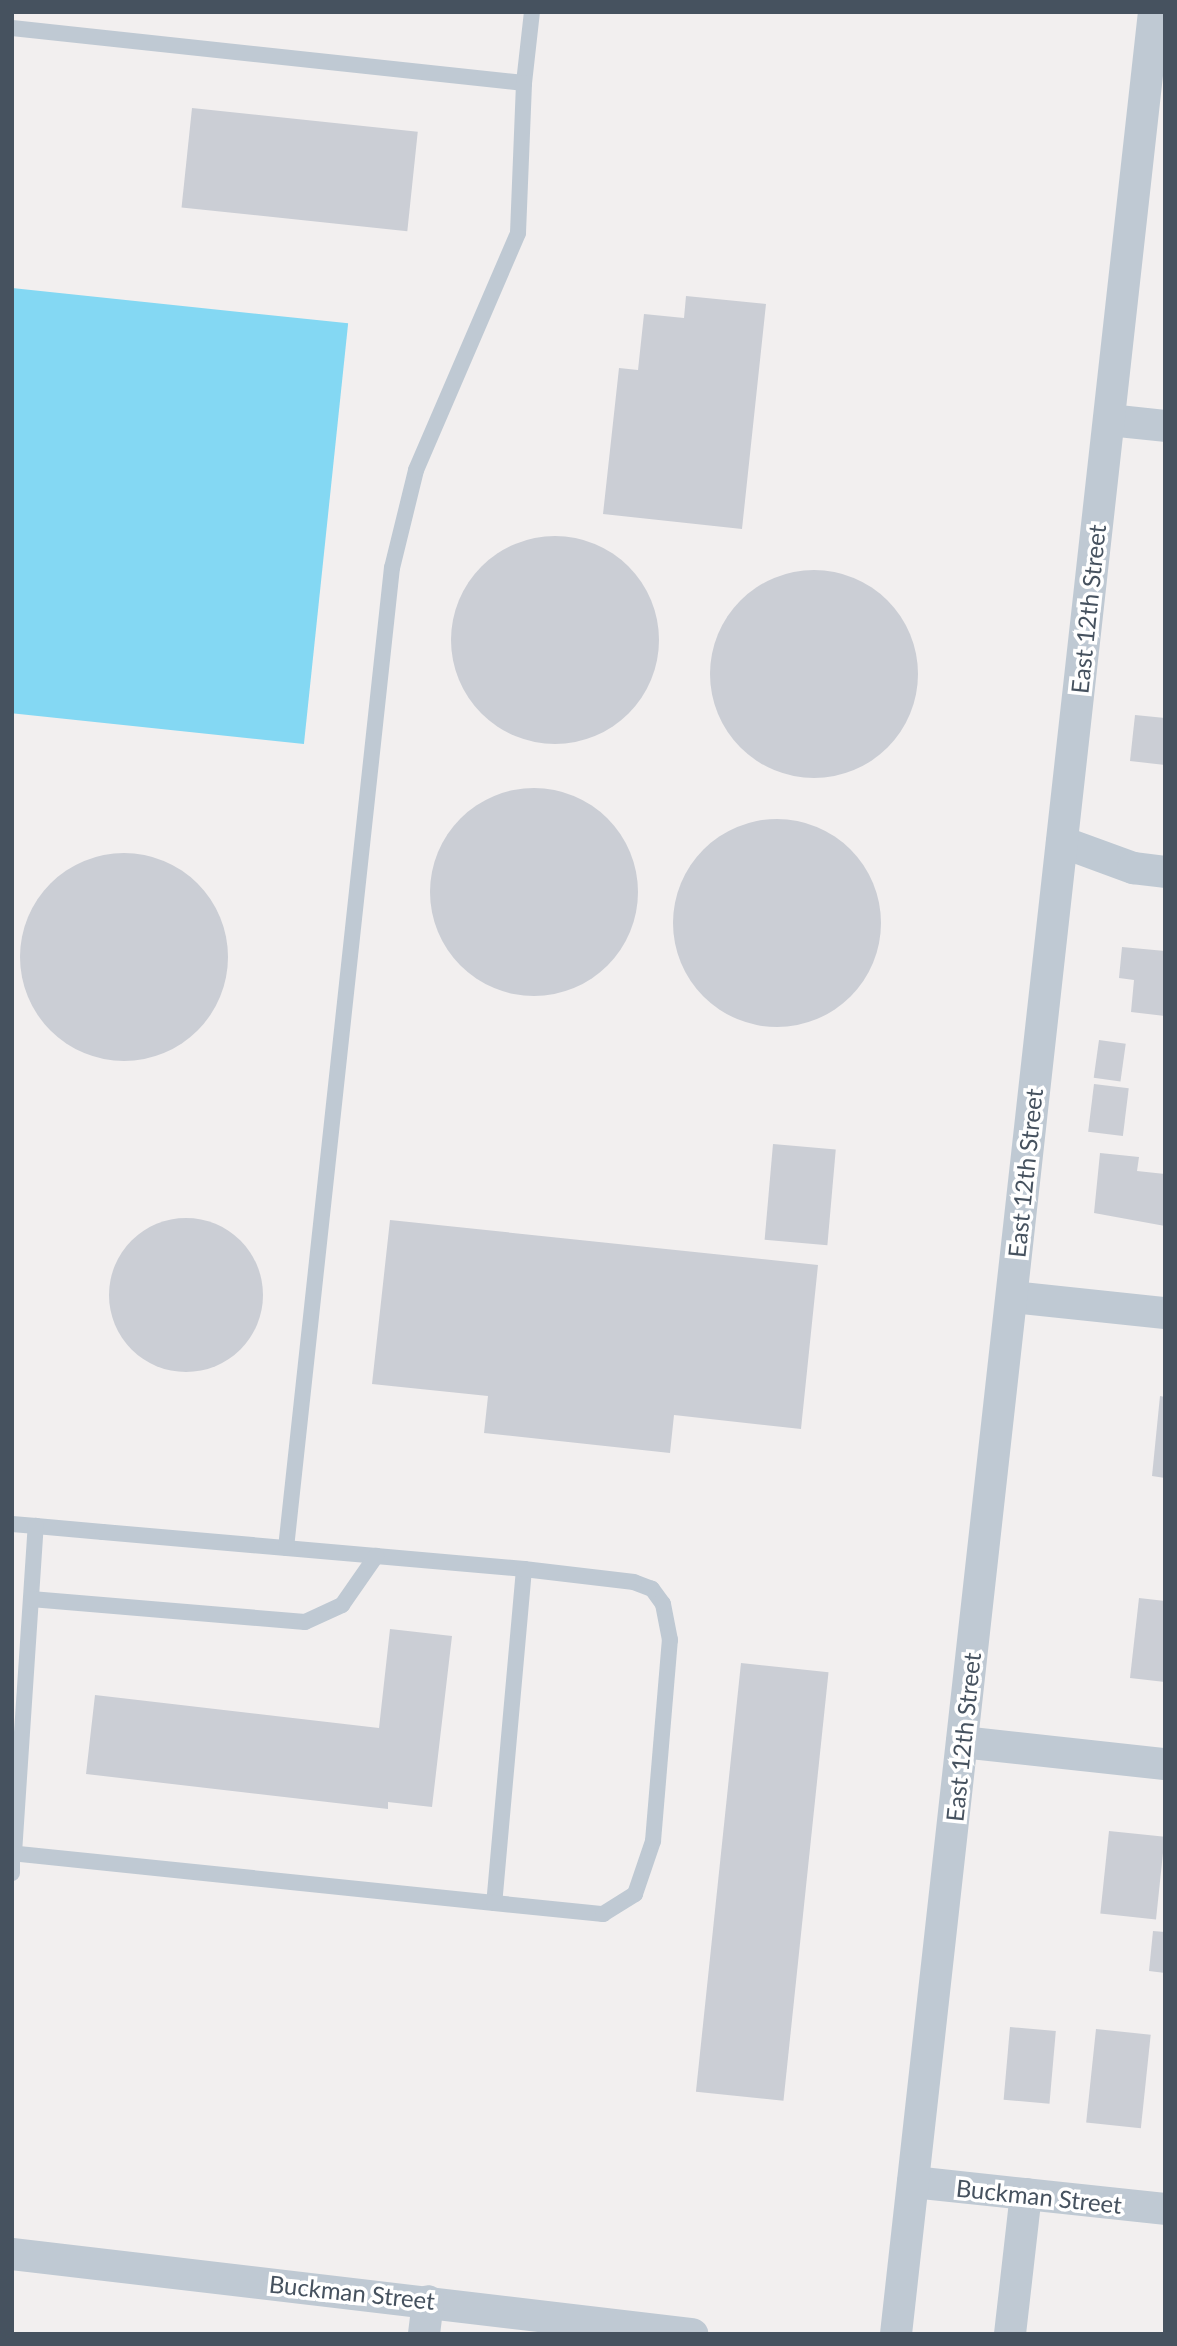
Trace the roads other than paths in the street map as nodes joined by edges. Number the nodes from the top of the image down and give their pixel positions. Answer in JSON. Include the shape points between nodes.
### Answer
{"nodes":[{"id":1,"x":532,"y":12,"type":"edge"},
{"id":2,"x":1154,"y":12,"type":"edge"},
{"id":3,"x":12,"y":28,"type":"edge"},
{"id":4,"x":524,"y":83,"type":"junction"},
{"id":5,"x":1109,"y":420,"type":"junction"},
{"id":6,"x":1165,"y":426,"type":"edge"},
{"id":7,"x":1062,"y":842,"type":"junction"},
{"id":8,"x":1165,"y":872,"type":"edge"},
{"id":9,"x":1012,"y":1297,"type":"junction"},
{"id":10,"x":1165,"y":1313,"type":"edge"},
{"id":11,"x":12,"y":1524,"type":"edge"},
{"id":12,"x":36,"y":1526,"type":"junction"},
{"id":13,"x":286,"y":1548,"type":"junction"},
{"id":14,"x":376,"y":1556,"type":"junction"},
{"id":15,"x":524,"y":1569,"type":"junction"},
{"id":16,"x":31,"y":1599,"type":"junction"},
{"id":17,"x":962,"y":1742,"type":"junction"},
{"id":18,"x":1165,"y":1764,"type":"edge"},
{"id":19,"x":13,"y":1853,"type":"edge"},
{"id":20,"x":12,"y":1873,"type":"edge"},
{"id":21,"x":494,"y":1903,"type":"junction"},
{"id":22,"x":913,"y":2182,"type":"junction"},
{"id":23,"x":1026,"y":2194,"type":"junction"},
{"id":24,"x":1165,"y":2209,"type":"edge"},
{"id":25,"x":12,"y":2254,"type":"edge"},
{"id":26,"x":428,"y":2301,"type":"junction"},
{"id":27,"x":424,"y":2334,"type":"edge"},
{"id":28,"x":692,"y":2334,"type":"edge"},
{"id":29,"x":896,"y":2334,"type":"edge"},
{"id":30,"x":1010,"y":2334,"type":"edge"}],
"edges":[{"from":1,"to":4,"type":"lane"},
{"from":2,"to":5,"type":"street","name":"East 12th Street"},
{"from":3,"to":4,"type":"lane"},
{"from":4,"to":13,"type":"lane","via":[[518,233],[416,470],[392,568]]},
{"from":5,"to":6,"type":"street"},
{"from":5,"to":7,"type":"street","name":"East 12th Street"},
{"from":7,"to":8,"type":"street","via":[[1133,869]]},
{"from":7,"to":9,"type":"street","name":"East 12th Street"},
{"from":9,"to":10,"type":"street"},
{"from":9,"to":17,"type":"street","name":"East 12th Street"},
{"from":11,"to":12,"type":"lane"},
{"from":12,"to":13,"type":"lane"},
{"from":12,"to":16,"type":"lane"},
{"from":13,"to":14,"type":"lane"},
{"from":14,"to":15,"type":"lane"},
{"from":14,"to":16,"type":"lane","via":[[342,1605],[305,1622]]},
{"from":15,"to":21,"type":"lane"},
{"from":15,"to":21,"type":"lane","via":[[634,1582],[652,1589],[663,1604],[670,1640],[653,1841],[635,1894],[603,1914]]},
{"from":16,"to":19,"type":"lane"},
{"from":17,"to":18,"type":"street"},
{"from":17,"to":22,"type":"street","name":"East 12th Street"},
{"from":19,"to":20,"type":"lane"},
{"from":19,"to":21,"type":"lane"},
{"from":22,"to":23,"type":"street","name":"Buckman Street"},
{"from":22,"to":29,"type":"street","name":"East 12th Street"},
{"from":23,"to":24,"type":"street","name":"Buckman Street"},
{"from":23,"to":30,"type":"street"},
{"from":25,"to":26,"type":"street","name":"Buckman Street"},
{"from":26,"to":27,"type":"street"},
{"from":26,"to":28,"type":"street","name":"Buckman Street"}]}
